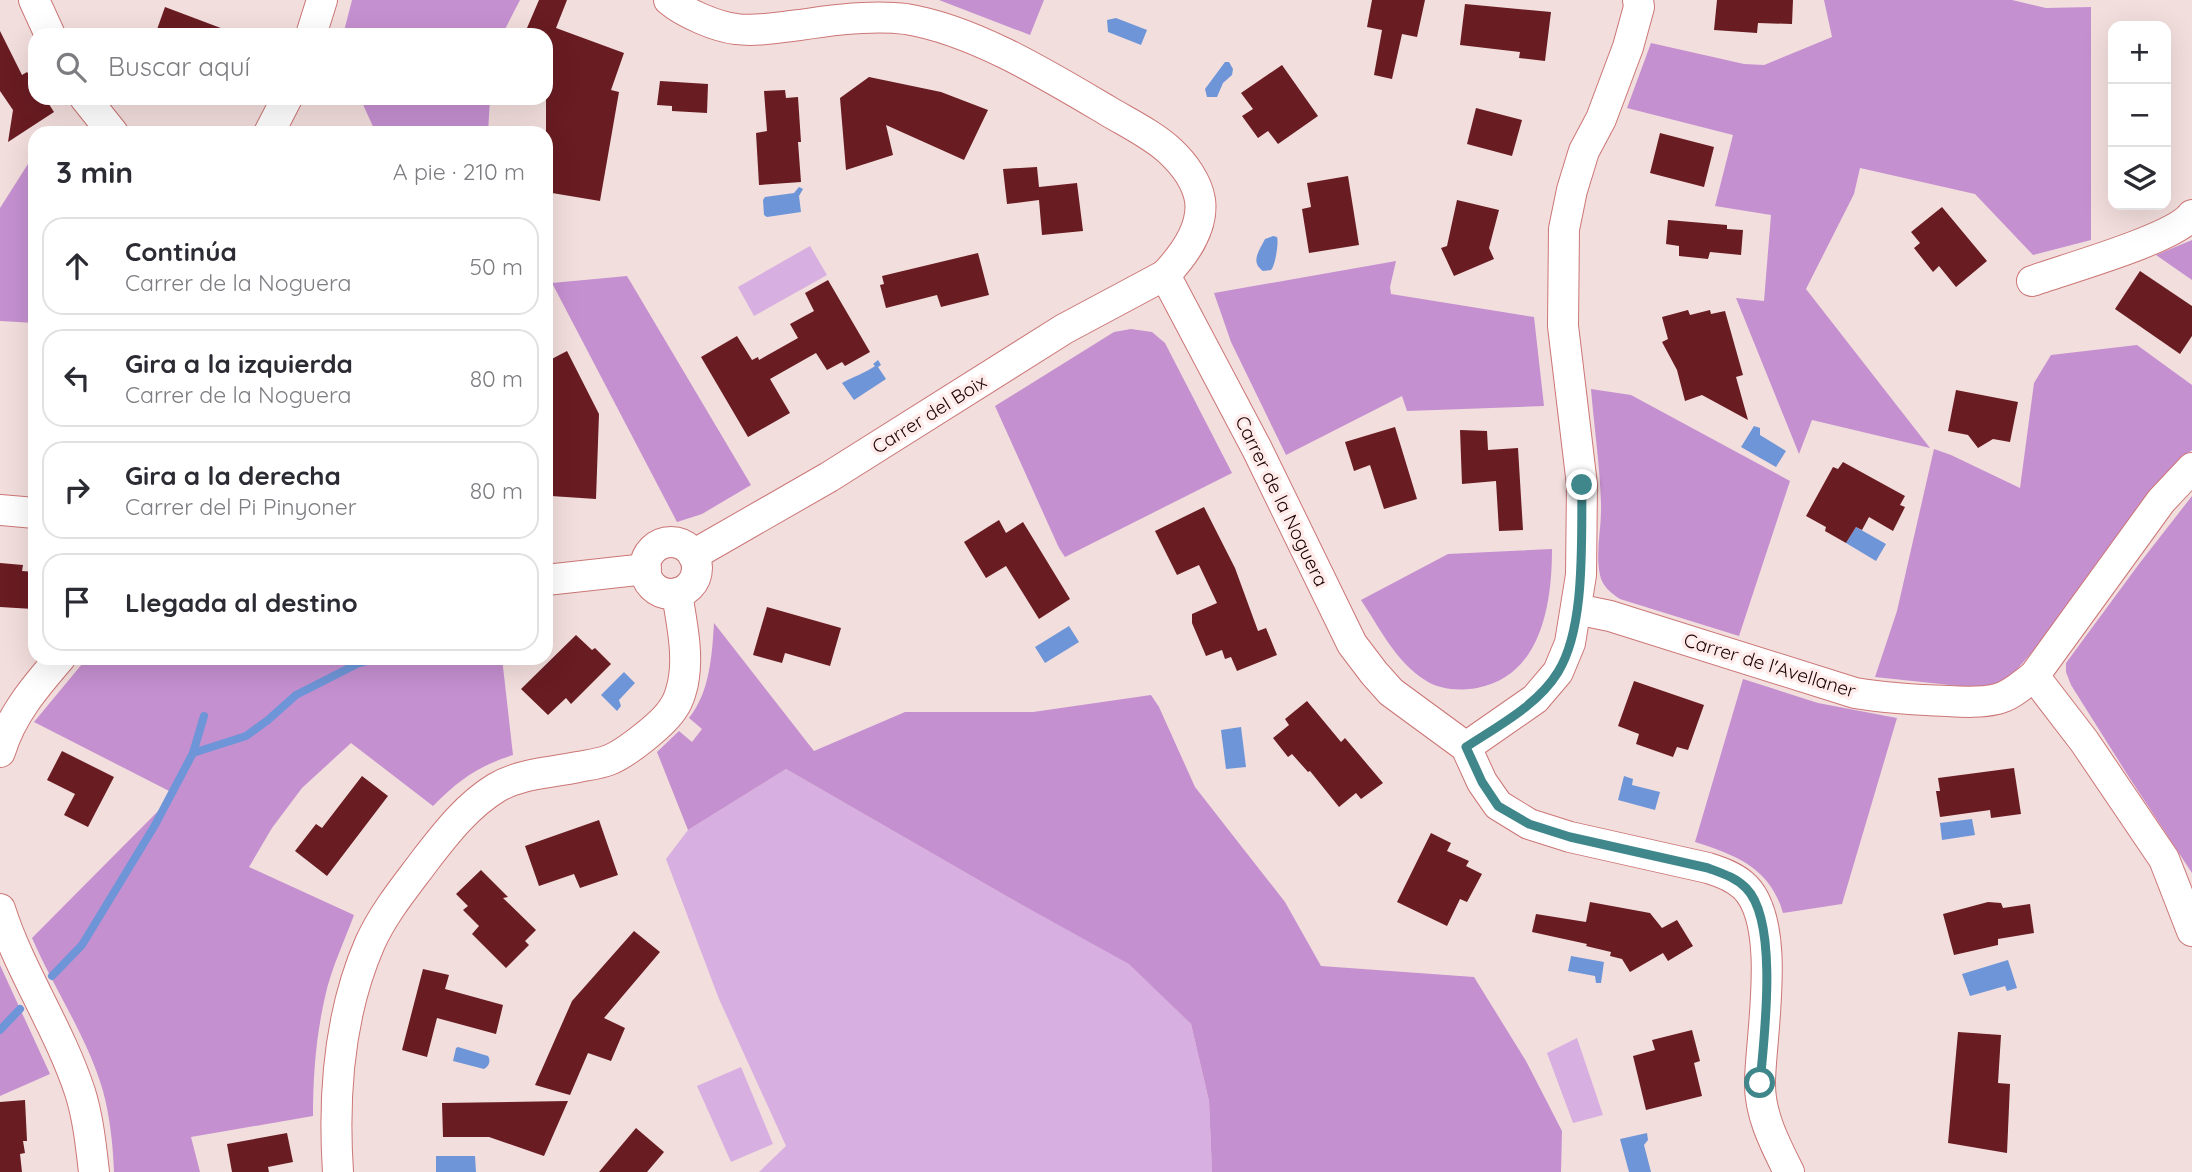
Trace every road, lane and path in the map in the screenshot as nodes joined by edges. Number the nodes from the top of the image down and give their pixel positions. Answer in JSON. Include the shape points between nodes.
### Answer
{"nodes":[{"id":1,"x":34,"y":0,"type":"edge"},
{"id":2,"x":323,"y":0,"type":"edge"},
{"id":3,"x":669,"y":0,"type":"edge"},
{"id":4,"x":1638,"y":0,"type":"edge"},
{"id":5,"x":47,"y":28,"type":"edge"},
{"id":6,"x":313,"y":28,"type":"edge"},
{"id":7,"x":91,"y":105,"type":"edge"},
{"id":8,"x":283,"y":105,"type":"edge"},
{"id":9,"x":107,"y":126,"type":"edge"},
{"id":10,"x":273,"y":126,"type":"edge"},
{"id":11,"x":2192,"y":215,"type":"edge"},
{"id":12,"x":1165,"y":275,"type":"junction"},
{"id":13,"x":2032,"y":281,"type":"dead end"},
{"id":14,"x":2192,"y":468,"type":"edge"},
{"id":15,"x":0,"y":510,"type":"edge"},
{"id":16,"x":28,"y":512,"type":"edge"},
{"id":17,"x":693,"y":555,"type":"junction"},
{"id":18,"x":646,"y":569,"type":"junction"},
{"id":19,"x":553,"y":579,"type":"edge"},
{"id":20,"x":677,"y":593,"type":"junction"},
{"id":21,"x":1576,"y":609,"type":"junction"},
{"id":22,"x":54,"y":665,"type":"edge"},
{"id":23,"x":2034,"y":676,"type":"junction"},
{"id":24,"x":1466,"y":747,"type":"junction"},
{"id":25,"x":0,"y":752,"type":"edge"},
{"id":26,"x":0,"y":909,"type":"edge"},
{"id":27,"x":2192,"y":931,"type":"edge"},
{"id":28,"x":94,"y":1172,"type":"edge"},
{"id":29,"x":338,"y":1172,"type":"edge"},
{"id":30,"x":1789,"y":1172,"type":"edge"}],
"edges":[{"from":1,"to":5,"type":"street"},
{"from":2,"to":6,"type":"street"},
{"from":3,"to":12,"type":"street","via":[[737,30],[876,18],[931,23],[1042,72],[1170,151],[1193,178],[1200,201],[1198,227]]},
{"from":4,"to":21,"type":"street","via":[[1628,47],[1584,151],[1564,229],[1563,326],[1582,485]]},
{"from":7,"to":9,"type":"street"},
{"from":8,"to":10,"type":"street"},
{"from":11,"to":13,"type":"street","via":[[2185,224],[2153,239]]},
{"from":12,"to":17,"type":"street","name":"Carrer del Boix","via":[[1064,329],[829,477]]},
{"from":12,"to":24,"type":"street","name":"Carrer de la Noguera","via":[[1352,644],[1391,692]]},
{"from":14,"to":23,"type":"street","name":"Carrer de l'Avellaner","via":[[2161,501]]},
{"from":15,"to":16,"type":"street"},
{"from":17,"to":18,"type":"street","via":[[681,544],[665,543],[651,553]]},
{"from":17,"to":20,"type":"street","via":[[695,578]]},
{"from":18,"to":19,"type":"street"},
{"from":18,"to":20,"type":"street","via":[[653,586]]},
{"from":20,"to":29,"type":"street","via":[[684,678],[674,708],[643,739],[611,760],[524,776],[497,787],[444,836],[389,907],[371,941],[348,1008],[341,1054]]},
{"from":21,"to":23,"type":"street","name":"Carrer de l'Avellaner","via":[[1610,615],[1823,684],[1879,697],[1999,699]]},
{"from":21,"to":24,"type":"street","via":[[1570,643],[1558,672],[1535,699]]},
{"from":22,"to":25,"type":"street","via":[[6,732]]},
{"from":23,"to":27,"type":"street","via":[[2164,859]]},
{"from":24,"to":30,"type":"street","name":"Carrer de la Noguera","via":[[1498,806],[1529,824],[1708,868],[1746,888],[1761,918],[1765,949],[1760,1083],[1766,1124]]},
{"from":26,"to":28,"type":"street","via":[[81,1094]]}]}
